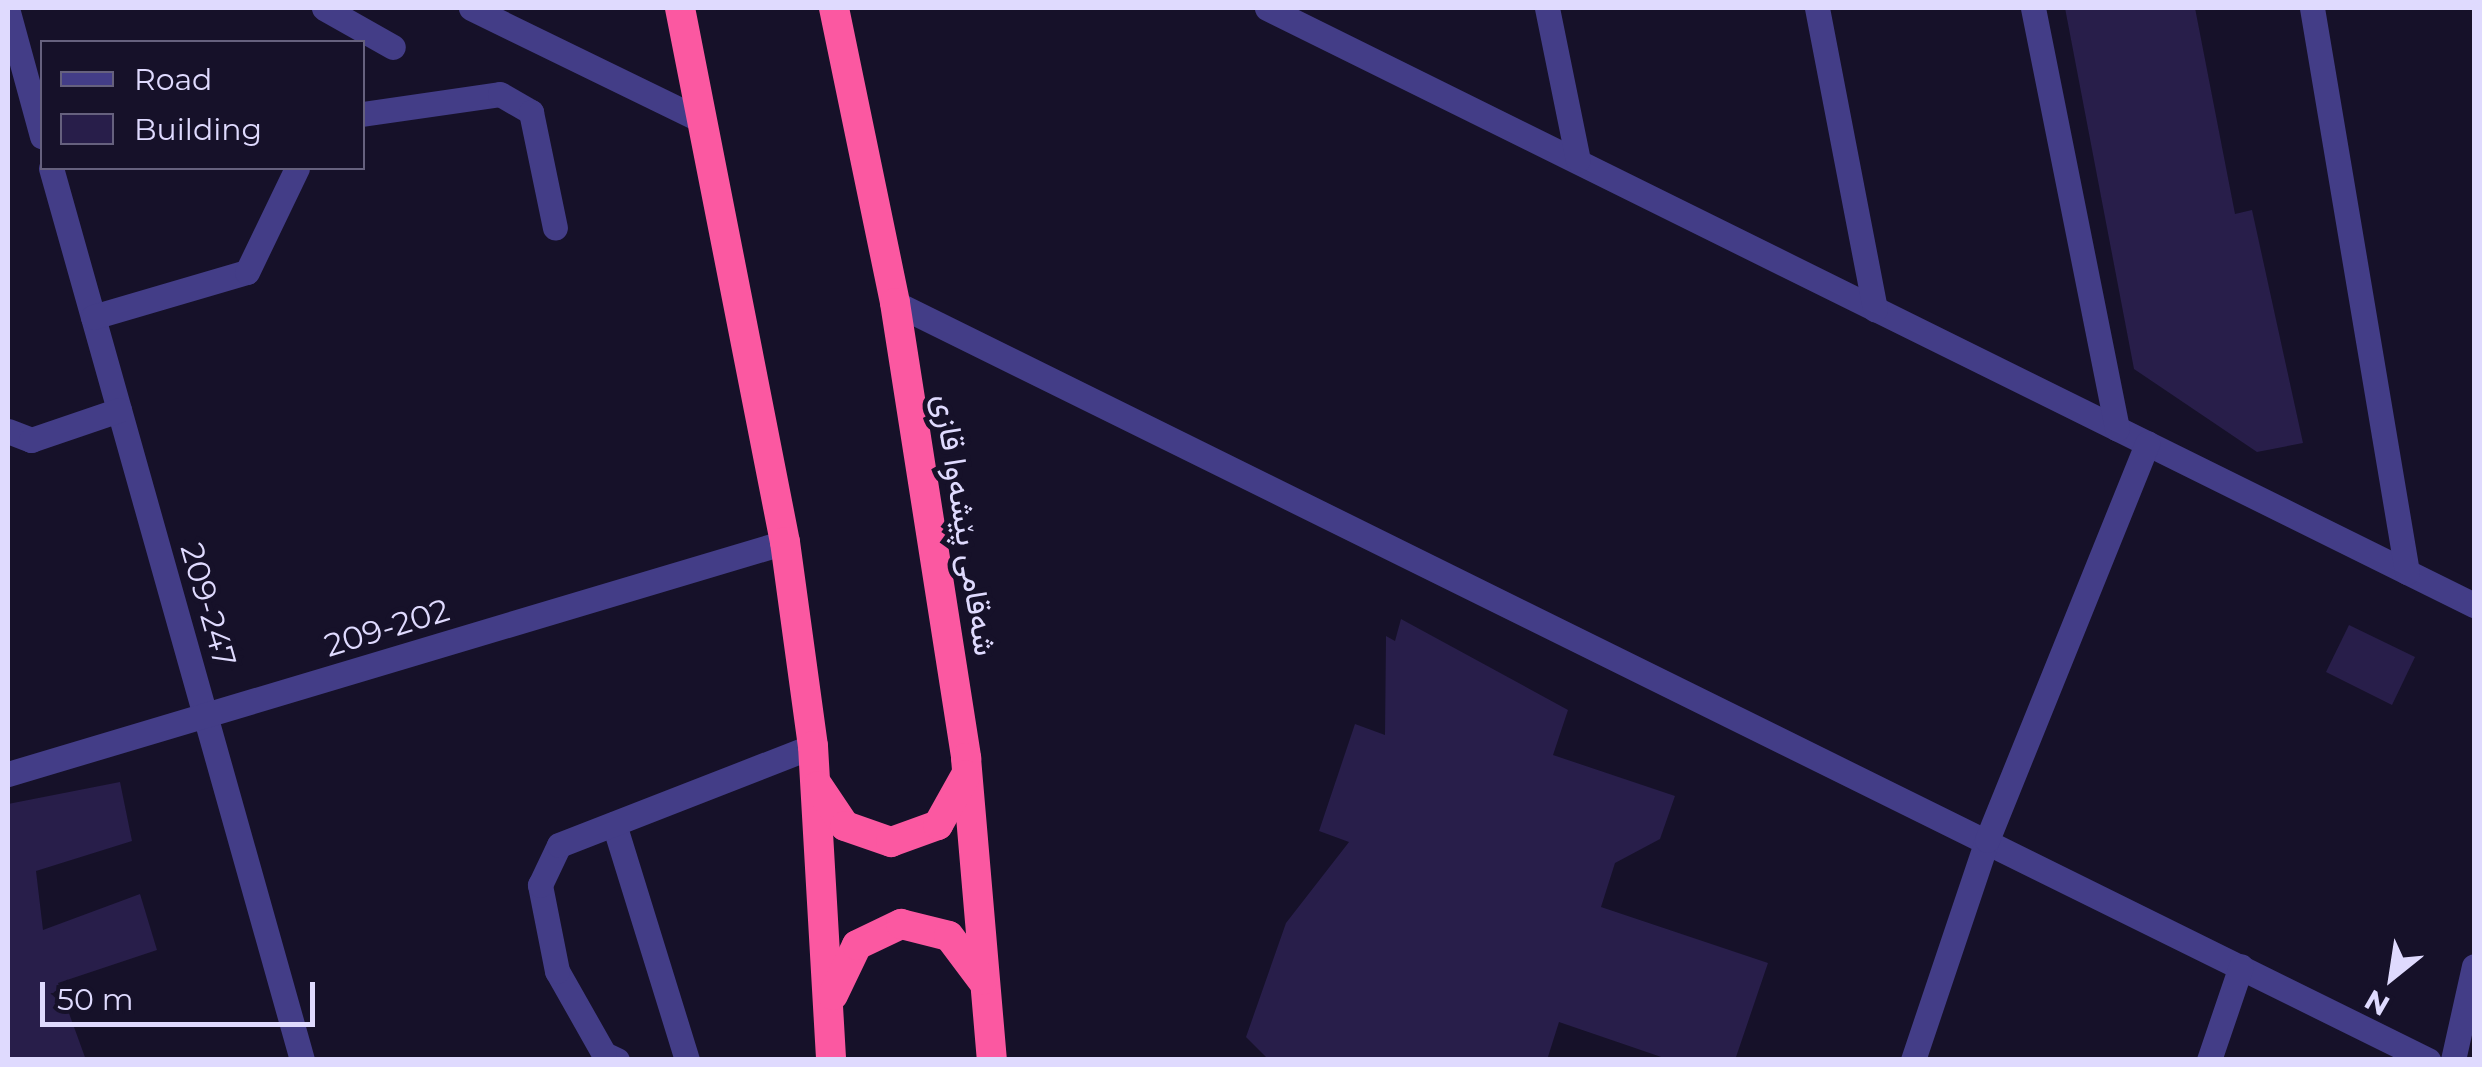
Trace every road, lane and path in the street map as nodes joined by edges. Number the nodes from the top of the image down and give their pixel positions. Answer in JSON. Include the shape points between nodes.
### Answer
{"nodes":[{"id":1,"x":324,"y":8,"type":"edge"},
{"id":2,"x":471,"y":8,"type":"edge"},
{"id":3,"x":680,"y":8,"type":"edge"},
{"id":4,"x":834,"y":8,"type":"edge"},
{"id":5,"x":1267,"y":8,"type":"edge"},
{"id":6,"x":1547,"y":8,"type":"edge"},
{"id":7,"x":1817,"y":8,"type":"edge"},
{"id":8,"x":2034,"y":8,"type":"edge"},
{"id":9,"x":2312,"y":8,"type":"edge"},
{"id":10,"x":8,"y":12,"type":"edge"},
{"id":11,"x":393,"y":48,"type":"dead end"},
{"id":12,"x":365,"y":114,"type":"edge"},
{"id":13,"x":700,"y":119,"type":"junction"},
{"id":14,"x":40,"y":129,"type":"edge"},
{"id":15,"x":1578,"y":160,"type":"junction"},
{"id":16,"x":52,"y":170,"type":"edge"},
{"id":17,"x":296,"y":170,"type":"edge"},
{"id":18,"x":555,"y":228,"type":"dead end"},
{"id":19,"x":894,"y":303,"type":"junction"},
{"id":20,"x":1876,"y":309,"type":"junction"},
{"id":21,"x":93,"y":316,"type":"junction"},
{"id":22,"x":119,"y":410,"type":"junction"},
{"id":23,"x":2117,"y":429,"type":"junction"},
{"id":24,"x":8,"y":431,"type":"edge"},
{"id":25,"x":2147,"y":444,"type":"junction"},
{"id":26,"x":785,"y":542,"type":"junction"},
{"id":27,"x":2407,"y":572,"type":"junction"},
{"id":28,"x":2474,"y":605,"type":"edge"},
{"id":29,"x":205,"y":716,"type":"junction"},
{"id":30,"x":966,"y":758,"type":"junction"},
{"id":31,"x":814,"y":760,"type":"junction"},
{"id":32,"x":8,"y":774,"type":"edge"},
{"id":33,"x":614,"y":824,"type":"junction"},
{"id":34,"x":1987,"y":840,"type":"junction"},
{"id":35,"x":2242,"y":966,"type":"junction"},
{"id":36,"x":2474,"y":966,"type":"edge"},
{"id":37,"x":988,"y":1002,"type":"junction"},
{"id":38,"x":829,"y":1018,"type":"junction"},
{"id":39,"x":302,"y":1060,"type":"edge"},
{"id":40,"x":617,"y":1060,"type":"edge"},
{"id":41,"x":688,"y":1060,"type":"edge"},
{"id":42,"x":831,"y":1060,"type":"edge"},
{"id":43,"x":992,"y":1060,"type":"edge"},
{"id":44,"x":1913,"y":1060,"type":"edge"},
{"id":45,"x":2209,"y":1060,"type":"edge"},
{"id":46,"x":2428,"y":1060,"type":"edge"},
{"id":47,"x":2454,"y":1060,"type":"edge"}],
"edges":[{"from":1,"to":11,"type":"street"},
{"from":2,"to":13,"type":"street"},
{"from":3,"to":13,"type":"highway"},
{"from":4,"to":19,"type":"highway","name":"شەقامی پێشەوا قازی"},
{"from":5,"to":15,"type":"street"},
{"from":6,"to":15,"type":"street"},
{"from":7,"to":20,"type":"street"},
{"from":8,"to":23,"type":"street"},
{"from":9,"to":27,"type":"street"},
{"from":10,"to":14,"type":"street"},
{"from":12,"to":18,"type":"street","via":[[500,94],[531,112]]},
{"from":13,"to":26,"type":"highway"},
{"from":15,"to":20,"type":"street"},
{"from":16,"to":21,"type":"street","name":"209-247"},
{"from":17,"to":21,"type":"street","via":[[247,272]]},
{"from":19,"to":30,"type":"highway","name":"شەقامی پێشەوا قازی"},
{"from":19,"to":34,"type":"street"},
{"from":20,"to":23,"type":"street"},
{"from":21,"to":22,"type":"street","name":"209-247"},
{"from":22,"to":24,"type":"street","via":[[31,440]]},
{"from":22,"to":29,"type":"street","name":"209-247"},
{"from":23,"to":25,"type":"street"},
{"from":25,"to":27,"type":"street"},
{"from":25,"to":34,"type":"street"},
{"from":26,"to":29,"type":"street","name":"209-202"},
{"from":26,"to":31,"type":"highway"},
{"from":27,"to":28,"type":"street"},
{"from":29,"to":32,"type":"street","name":"209-202"},
{"from":29,"to":39,"type":"street","name":"209-247"},
{"from":30,"to":31,"type":"highway","via":[[947,817],[891,842],[835,818]]},
{"from":30,"to":37,"type":"highway","name":"شەقامی پێشەوا قازی"},
{"from":31,"to":33,"type":"street"},
{"from":31,"to":38,"type":"highway"},
{"from":33,"to":40,"type":"street","via":[[558,845],[540,886],[557,971],[604,1054]]},
{"from":33,"to":41,"type":"street"},
{"from":34,"to":35,"type":"street"},
{"from":34,"to":44,"type":"street"},
{"from":35,"to":45,"type":"street"},
{"from":35,"to":46,"type":"street"},
{"from":36,"to":47,"type":"street"},
{"from":37,"to":38,"type":"highway","via":[[958,942],[901,924],[848,954]]},
{"from":37,"to":43,"type":"highway","name":"شەقامی پێشەوا قازی"},
{"from":38,"to":42,"type":"highway"}]}
